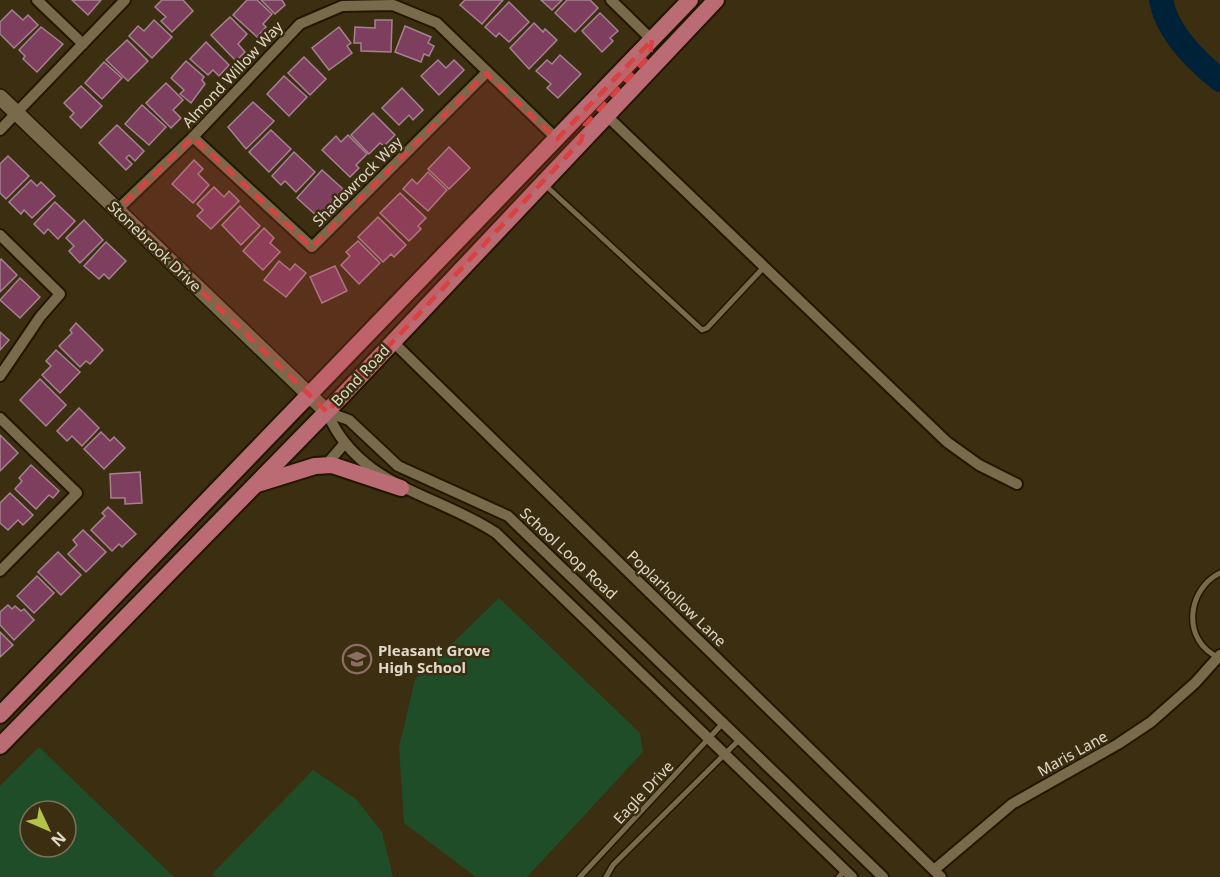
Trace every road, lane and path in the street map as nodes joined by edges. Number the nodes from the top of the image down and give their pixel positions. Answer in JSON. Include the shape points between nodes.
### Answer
{"nodes":[{"id":1,"x":37,"y":0,"type":"edge"},
{"id":2,"x":124,"y":0,"type":"edge"},
{"id":3,"x":610,"y":0,"type":"edge"},
{"id":4,"x":690,"y":0,"type":"edge"},
{"id":5,"x":716,"y":0,"type":"edge"},
{"id":6,"x":652,"y":40,"type":"junction"},
{"id":7,"x":83,"y":44,"type":"junction"},
{"id":8,"x":486,"y":73,"type":"junction"},
{"id":9,"x":0,"y":97,"type":"edge"},
{"id":10,"x":17,"y":113,"type":"junction"},
{"id":11,"x":606,"y":115,"type":"junction"},
{"id":12,"x":0,"y":130,"type":"edge"},
{"id":13,"x":194,"y":138,"type":"junction"},
{"id":14,"x":557,"y":139,"type":"junction"},
{"id":15,"x":581,"y":141,"type":"junction"},
{"id":16,"x":542,"y":182,"type":"junction"},
{"id":17,"x":117,"y":210,"type":"junction"},
{"id":18,"x":0,"y":235,"type":"edge"},
{"id":19,"x":764,"y":267,"type":"junction"},
{"id":20,"x":392,"y":341,"type":"junction"},
{"id":21,"x":0,"y":376,"type":"edge"},
{"id":22,"x":310,"y":396,"type":"junction"},
{"id":23,"x":327,"y":412,"type":"junction"},
{"id":24,"x":0,"y":418,"type":"edge"},
{"id":25,"x":345,"y":443,"type":"junction"},
{"id":26,"x":326,"y":466,"type":"junction"},
{"id":27,"x":1017,"y":484,"type":"dead end"},
{"id":28,"x":253,"y":486,"type":"junction"},
{"id":29,"x":401,"y":488,"type":"junction"},
{"id":30,"x":0,"y":571,"type":"edge"},
{"id":31,"x":1220,"y":573,"type":"edge"},
{"id":32,"x":1219,"y":656,"type":"edge"},
{"id":33,"x":0,"y":715,"type":"edge"},
{"id":34,"x":723,"y":723,"type":"junction"},
{"id":35,"x":708,"y":739,"type":"junction"},
{"id":36,"x":740,"y":740,"type":"junction"},
{"id":37,"x":0,"y":746,"type":"edge"},
{"id":38,"x":725,"y":755,"type":"junction"},
{"id":39,"x":938,"y":874,"type":"edge"},
{"id":40,"x":845,"y":875,"type":"edge"},
{"id":41,"x":580,"y":877,"type":"edge"},
{"id":42,"x":606,"y":877,"type":"edge"},
{"id":43,"x":883,"y":877,"type":"edge"}],
"edges":[{"from":1,"to":7,"type":"street"},
{"from":2,"to":7,"type":"street"},
{"from":3,"to":6,"type":"street"},
{"from":4,"to":6,"type":"main road","name":"Bond Road"},
{"from":5,"to":11,"type":"main road","name":"Bond Road"},
{"from":6,"to":14,"type":"main road","name":"Bond Road"},
{"from":6,"to":15,"type":"main road","via":[[650,55],[585,125]]},
{"from":7,"to":10,"type":"street"},
{"from":8,"to":13,"type":"street","name":"Almond Willow Way","via":[[437,23],[393,5],[342,6],[300,24]]},
{"from":8,"to":13,"type":"street","name":"Shadowrock Way","via":[[312,247]]},
{"from":8,"to":14,"type":"street","name":"Almond Willow Way"},
{"from":9,"to":10,"type":"street","name":"Stonebrook Drive"},
{"from":10,"to":12,"type":"street"},
{"from":10,"to":17,"type":"street","name":"Stonebrook Drive"},
{"from":11,"to":15,"type":"main road","name":"Bond Road"},
{"from":11,"to":19,"type":"street"},
{"from":13,"to":17,"type":"street","name":"Almond Willow Way"},
{"from":14,"to":22,"type":"main road","name":"Bond Road"},
{"from":15,"to":16,"type":"main road","name":"Bond Road"},
{"from":16,"to":19,"type":"lane","via":[[702,330]]},
{"from":16,"to":20,"type":"main road","name":"Bond Road"},
{"from":17,"to":22,"type":"street","name":"Stonebrook Drive"},
{"from":18,"to":21,"type":"street","via":[[60,294]]},
{"from":19,"to":27,"type":"street","via":[[947,442],[979,465]]},
{"from":20,"to":23,"type":"main road","name":"Bond Road"},
{"from":20,"to":39,"type":"street","name":"Poplarhollow Lane"},
{"from":22,"to":23,"type":"street","name":"Stonebrook Drive"},
{"from":22,"to":33,"type":"main road","name":"Bond Road"},
{"from":23,"to":25,"type":"street","via":[[336,434]]},
{"from":23,"to":28,"type":"main road","name":"Bond Road"},
{"from":23,"to":34,"type":"street","name":"School Loop Road","via":[[349,420],[398,466],[508,516]]},
{"from":24,"to":30,"type":"street","via":[[77,493]]},
{"from":25,"to":26,"type":"street"},
{"from":25,"to":29,"type":"street"},
{"from":26,"to":28,"type":"main road","via":[[289,473]]},
{"from":26,"to":29,"type":"main road"},
{"from":28,"to":37,"type":"main road","name":"Bond Road"},
{"from":29,"to":35,"type":"street","via":[[480,522],[496,533]]},
{"from":31,"to":32,"type":"lane","via":[[1204,584],[1192,615],[1193,630],[1202,648]]},
{"from":32,"to":39,"type":"street","name":"Maris Lane","via":[[1151,722],[1012,804]]},
{"from":34,"to":35,"type":"lane","name":"Eagle Drive"},
{"from":34,"to":36,"type":"street","name":"School Loop Road"},
{"from":35,"to":38,"type":"street"},
{"from":35,"to":41,"type":"lane","name":"Eagle Drive"},
{"from":36,"to":38,"type":"lane","name":"Eagle Drive"},
{"from":36,"to":43,"type":"street","name":"School Loop Road"},
{"from":38,"to":40,"type":"street"},
{"from":38,"to":42,"type":"lane","name":"Eagle Drive"}]}
